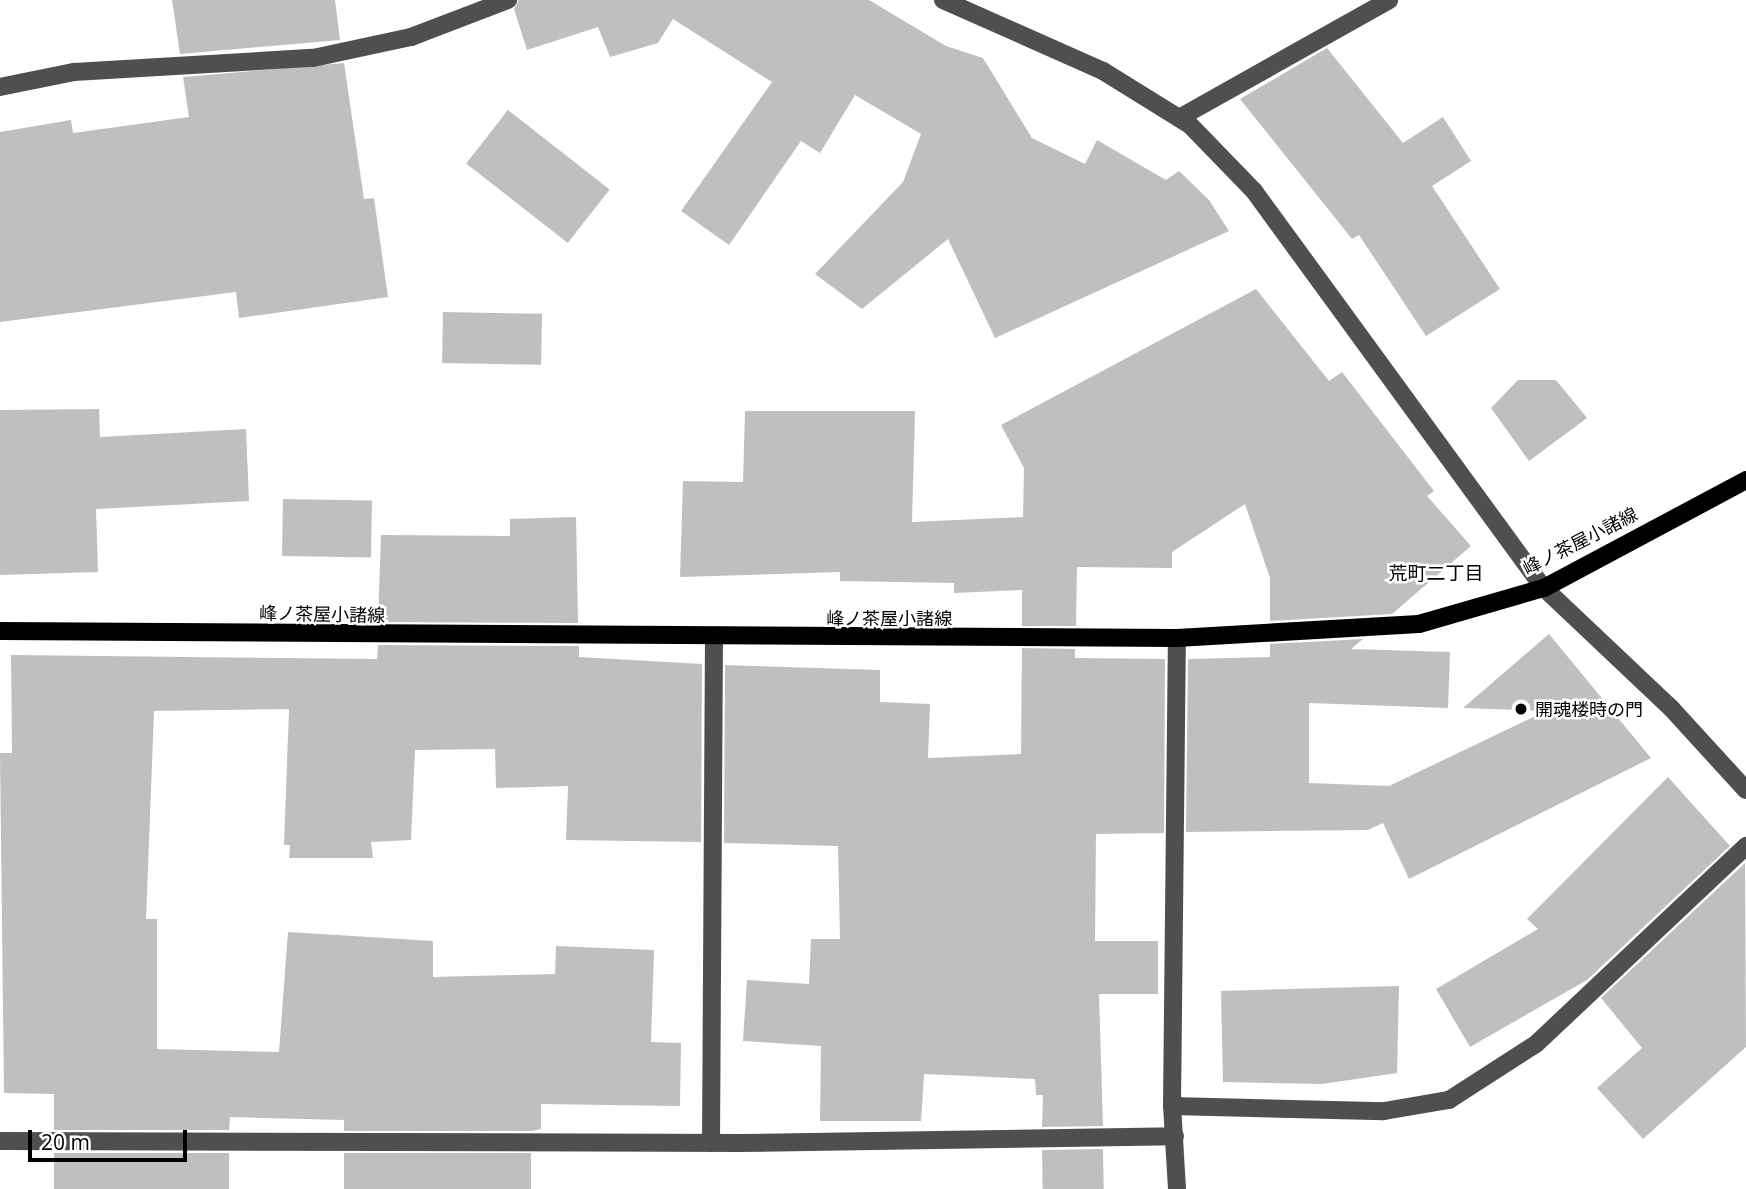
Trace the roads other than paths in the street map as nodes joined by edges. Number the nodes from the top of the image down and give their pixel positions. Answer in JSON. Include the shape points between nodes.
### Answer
{"nodes":[{"id":1,"x":508,"y":0,"type":"edge"},
{"id":2,"x":943,"y":0,"type":"edge"},
{"id":3,"x":1389,"y":0,"type":"edge"},
{"id":4,"x":0,"y":87,"type":"edge"},
{"id":5,"x":1179,"y":118,"type":"junction"},
{"id":6,"x":1746,"y":480,"type":"edge"},
{"id":7,"x":1544,"y":588,"type":"junction"},
{"id":8,"x":0,"y":631,"type":"edge"},
{"id":9,"x":1177,"y":638,"type":"junction"},
{"id":10,"x":714,"y":640,"type":"junction"},
{"id":11,"x":1746,"y":790,"type":"edge"},
{"id":12,"x":1746,"y":846,"type":"edge"},
{"id":13,"x":1172,"y":1106,"type":"junction"},
{"id":14,"x":1175,"y":1136,"type":"junction"},
{"id":15,"x":0,"y":1141,"type":"edge"},
{"id":16,"x":711,"y":1143,"type":"junction"},
{"id":17,"x":1177,"y":1189,"type":"edge"}],
"edges":[{"from":1,"to":4,"type":"street","via":[[411,37],[313,58],[74,72]]},
{"from":2,"to":5,"type":"street","via":[[1103,71]]},
{"from":3,"to":5,"type":"street"},
{"from":5,"to":7,"type":"street","via":[[1254,191]]},
{"from":6,"to":7,"type":"main road","name":"峰ノ茶屋小諸線"},
{"from":7,"to":9,"type":"main road","name":"峰ノ茶屋小諸線","via":[[1419,624]]},
{"from":7,"to":11,"type":"street","via":[[1671,708]]},
{"from":8,"to":10,"type":"main road","name":"峰ノ茶屋小諸線"},
{"from":9,"to":10,"type":"main road","name":"峰ノ茶屋小諸線"},
{"from":9,"to":13,"type":"street"},
{"from":10,"to":16,"type":"street"},
{"from":12,"to":13,"type":"street","via":[[1536,1044],[1449,1100],[1384,1111]]},
{"from":13,"to":14,"type":"street"},
{"from":14,"to":16,"type":"street"},
{"from":14,"to":17,"type":"street"},
{"from":15,"to":16,"type":"street"}]}
